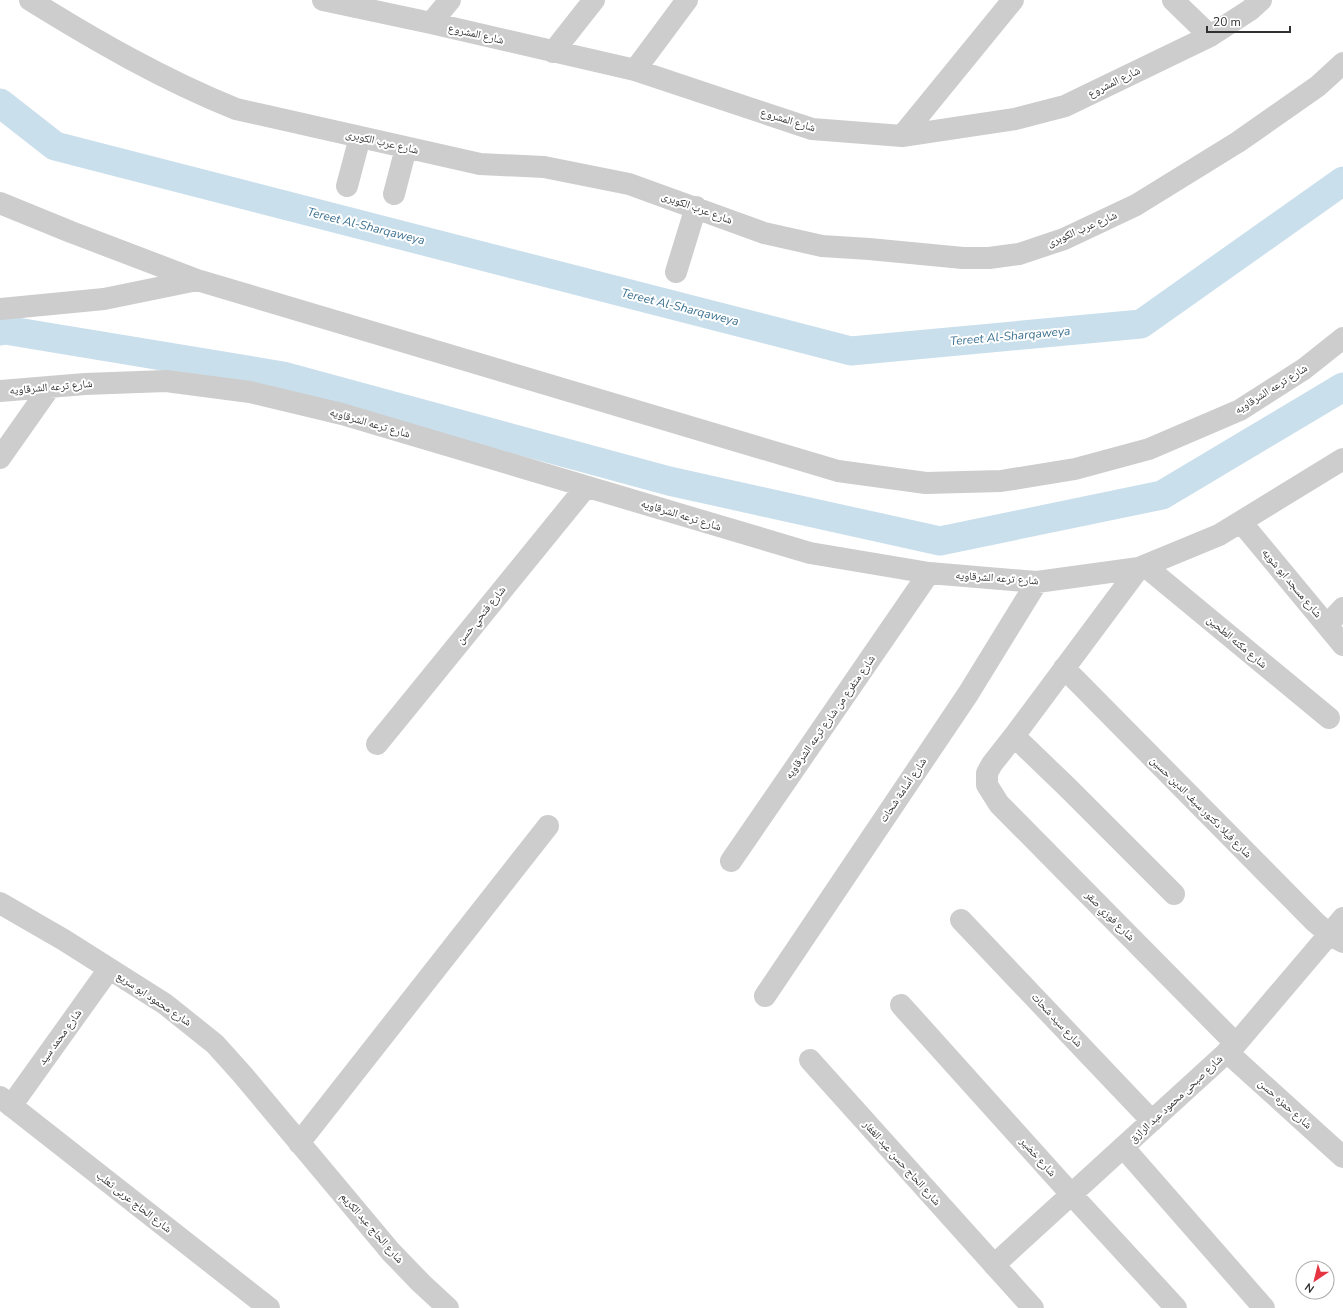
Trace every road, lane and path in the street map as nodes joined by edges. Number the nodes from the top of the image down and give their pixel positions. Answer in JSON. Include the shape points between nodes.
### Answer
{"nodes":[{"id":1,"x":30,"y":0,"type":"edge"},
{"id":2,"x":328,"y":0,"type":"edge"},
{"id":3,"x":450,"y":0,"type":"edge"},
{"id":4,"x":594,"y":0,"type":"edge"},
{"id":5,"x":687,"y":0,"type":"edge"},
{"id":6,"x":1013,"y":0,"type":"edge"},
{"id":7,"x":1173,"y":0,"type":"edge"},
{"id":8,"x":1261,"y":0,"type":"edge"},
{"id":9,"x":431,"y":23,"type":"junction"},
{"id":10,"x":1210,"y":36,"type":"junction"},
{"id":11,"x":553,"y":52,"type":"junction"},
{"id":12,"x":1343,"y":63,"type":"edge"},
{"id":13,"x":635,"y":70,"type":"junction"},
{"id":14,"x":902,"y":136,"type":"junction"},
{"id":15,"x":360,"y":138,"type":"junction"},
{"id":16,"x":406,"y":148,"type":"junction"},
{"id":17,"x":347,"y":186,"type":"dead end"},
{"id":18,"x":394,"y":194,"type":"dead end"},
{"id":19,"x":0,"y":203,"type":"edge"},
{"id":20,"x":696,"y":207,"type":"junction"},
{"id":21,"x":676,"y":272,"type":"dead end"},
{"id":22,"x":197,"y":280,"type":"junction"},
{"id":23,"x":0,"y":309,"type":"edge"},
{"id":24,"x":1343,"y":338,"type":"edge"},
{"id":25,"x":50,"y":387,"type":"junction"},
{"id":26,"x":0,"y":391,"type":"edge"},
{"id":27,"x":0,"y":458,"type":"edge"},
{"id":28,"x":1343,"y":459,"type":"edge"},
{"id":29,"x":586,"y":486,"type":"junction"},
{"id":30,"x":1241,"y":522,"type":"junction"},
{"id":31,"x":1142,"y":567,"type":"junction"},
{"id":32,"x":929,"y":574,"type":"junction"},
{"id":33,"x":1037,"y":582,"type":"junction"},
{"id":34,"x":1343,"y":608,"type":"edge"},
{"id":35,"x":1327,"y":625,"type":"junction"},
{"id":36,"x":1343,"y":645,"type":"edge"},
{"id":37,"x":1064,"y":668,"type":"junction"},
{"id":38,"x":1329,"y":718,"type":"dead end"},
{"id":39,"x":1014,"y":736,"type":"junction"},
{"id":40,"x":377,"y":744,"type":"dead end"},
{"id":41,"x":548,"y":826,"type":"dead end"},
{"id":42,"x":731,"y":861,"type":"dead end"},
{"id":43,"x":1174,"y":894,"type":"dead end"},
{"id":44,"x":0,"y":903,"type":"edge"},
{"id":45,"x":1343,"y":918,"type":"edge"},
{"id":46,"x":961,"y":920,"type":"dead end"},
{"id":47,"x":1336,"y":938,"type":"edge"},
{"id":48,"x":109,"y":969,"type":"junction"},
{"id":49,"x":765,"y":996,"type":"dead end"},
{"id":50,"x":901,"y":1005,"type":"dead end"},
{"id":51,"x":1231,"y":1048,"type":"junction"},
{"id":52,"x":810,"y":1060,"type":"dead end"},
{"id":53,"x":6,"y":1101,"type":"edge"},
{"id":54,"x":1152,"y":1121,"type":"junction"},
{"id":55,"x":299,"y":1143,"type":"junction"},
{"id":56,"x":1123,"y":1147,"type":"junction"},
{"id":57,"x":1343,"y":1157,"type":"edge"},
{"id":58,"x":1071,"y":1194,"type":"junction"},
{"id":59,"x":994,"y":1265,"type":"junction"},
{"id":60,"x":269,"y":1308,"type":"edge"},
{"id":61,"x":448,"y":1308,"type":"edge"},
{"id":62,"x":1033,"y":1308,"type":"edge"},
{"id":63,"x":1176,"y":1308,"type":"edge"},
{"id":64,"x":1264,"y":1308,"type":"edge"}],
"edges":[{"from":1,"to":15,"type":"street","name":"شارع عرب الكوبرى","via":[[125,56],[204,96],[236,109]]},
{"from":2,"to":9,"type":"street","name":"شارع المشروع"},
{"from":3,"to":9,"type":"street"},
{"from":4,"to":11,"type":"street"},
{"from":5,"to":13,"type":"street"},
{"from":6,"to":14,"type":"street"},
{"from":7,"to":10,"type":"street"},
{"from":8,"to":10,"type":"street","name":"شارع المشروع"},
{"from":9,"to":11,"type":"street","name":"شارع المشروع"},
{"from":10,"to":14,"type":"street","name":"شارع المشروع","via":[[1065,106],[1015,119]]},
{"from":11,"to":13,"type":"street","name":"شارع المشروع"},
{"from":12,"to":20,"type":"street","name":"شارع عرب الكوبرى","via":[[1318,86],[1238,142],[1136,205],[1064,240],[1020,254],[963,258],[822,246],[764,233]]},
{"from":13,"to":14,"type":"street","name":"شارع المشروع","via":[[812,129]]},
{"from":15,"to":16,"type":"street","name":"شارع عرب الكوبرى"},
{"from":15,"to":17,"type":"street"},
{"from":16,"to":18,"type":"street"},
{"from":16,"to":20,"type":"street","name":"شارع عرب الكوبرى","via":[[480,164],[544,167],[629,184]]},
{"from":19,"to":22,"type":"street","name":"شارع ترعه الشرقاويه"},
{"from":20,"to":21,"type":"street"},
{"from":22,"to":23,"type":"street","name":"شارع ترعه الشرقاويه","via":[[104,299]]},
{"from":22,"to":24,"type":"street","name":"شارع ترعه الشرقاويه","via":[[838,471],[926,483],[1001,480],[1075,469],[1149,449],[1240,410],[1304,370]]},
{"from":25,"to":26,"type":"street","name":"شارع ترعه الشرقاويه"},
{"from":25,"to":27,"type":"street"},
{"from":25,"to":29,"type":"street","name":"شارع ترعه الشرقاويه","via":[[166,381],[250,392],[342,414]]},
{"from":28,"to":30,"type":"street","name":"شارع ترعه الشرقاويه"},
{"from":29,"to":32,"type":"street","name":"شارع ترعه الشرقاويه","via":[[810,553]]},
{"from":29,"to":40,"type":"street","name":"شارع فتحي حسن"},
{"from":30,"to":31,"type":"street","name":"شارع ترعه الشرقاويه","via":[[1219,535]]},
{"from":30,"to":35,"type":"street","name":"شارع مسجد ابو شويه"},
{"from":31,"to":33,"type":"street","name":"شارع ترعه الشرقاويه"},
{"from":31,"to":37,"type":"street"},
{"from":31,"to":38,"type":"street","name":"شارع مكنه الطحين"},
{"from":32,"to":33,"type":"street","name":"شارع ترعه الشرقاويه"},
{"from":32,"to":42,"type":"street","name":"شارع متفرع من شارع ترعه الشرقاويه"},
{"from":33,"to":49,"type":"street","name":"شارع أسامة شحات","via":[[968,694]]},
{"from":34,"to":35,"type":"street"},
{"from":35,"to":36,"type":"street","name":"شارع مسجد ابو شويه"},
{"from":37,"to":39,"type":"street"},
{"from":37,"to":47,"type":"street","name":"شارع فيلا دكتور سيف الدين حسين","via":[[1315,922]]},
{"from":39,"to":43,"type":"street"},
{"from":39,"to":51,"type":"street","name":"شارع فوزي صقر","via":[[987,773],[987,785],[999,804]]},
{"from":41,"to":55,"type":"street"},
{"from":44,"to":48,"type":"street","name":"شارع محمود ابو سريع"},
{"from":45,"to":47,"type":"street","name":"شارع صبحى محمود عبد الرازق"},
{"from":46,"to":54,"type":"street","name":"شارع سيد شحات"},
{"from":47,"to":51,"type":"street","name":"شارع صبحى محمود عبد الرازق"},
{"from":48,"to":53,"type":"street","name":"شارع محمد سيد"},
{"from":48,"to":55,"type":"street","name":"شارع محمود ابو سريع","via":[[165,1004],[215,1044]]},
{"from":50,"to":58,"type":"street","name":"شارع خضير"},
{"from":51,"to":54,"type":"street","name":"شارع صبحى محمود عبد الرازق"},
{"from":51,"to":57,"type":"street","name":"شارع حمزه حسن"},
{"from":52,"to":59,"type":"street","name":"شارع الحاج حسن عبد الغفار"},
{"from":53,"to":60,"type":"street","name":"شارع الحاج عربى ثعلب"},
{"from":54,"to":56,"type":"street","name":"شارع صبحى محمود عبد الرازق"},
{"from":55,"to":61,"type":"street","name":"شارع الحاج عبد الكريم","via":[[391,1252]]},
{"from":56,"to":58,"type":"street","name":"شارع صبحى محمود عبد الرازق"},
{"from":56,"to":64,"type":"street"},
{"from":58,"to":59,"type":"street","name":"شارع صبحى محمود عبد الرازق"},
{"from":58,"to":63,"type":"street","name":"شارع خضير"},
{"from":59,"to":62,"type":"street","name":"شارع الحاج حسن عبد الغفار"}]}
